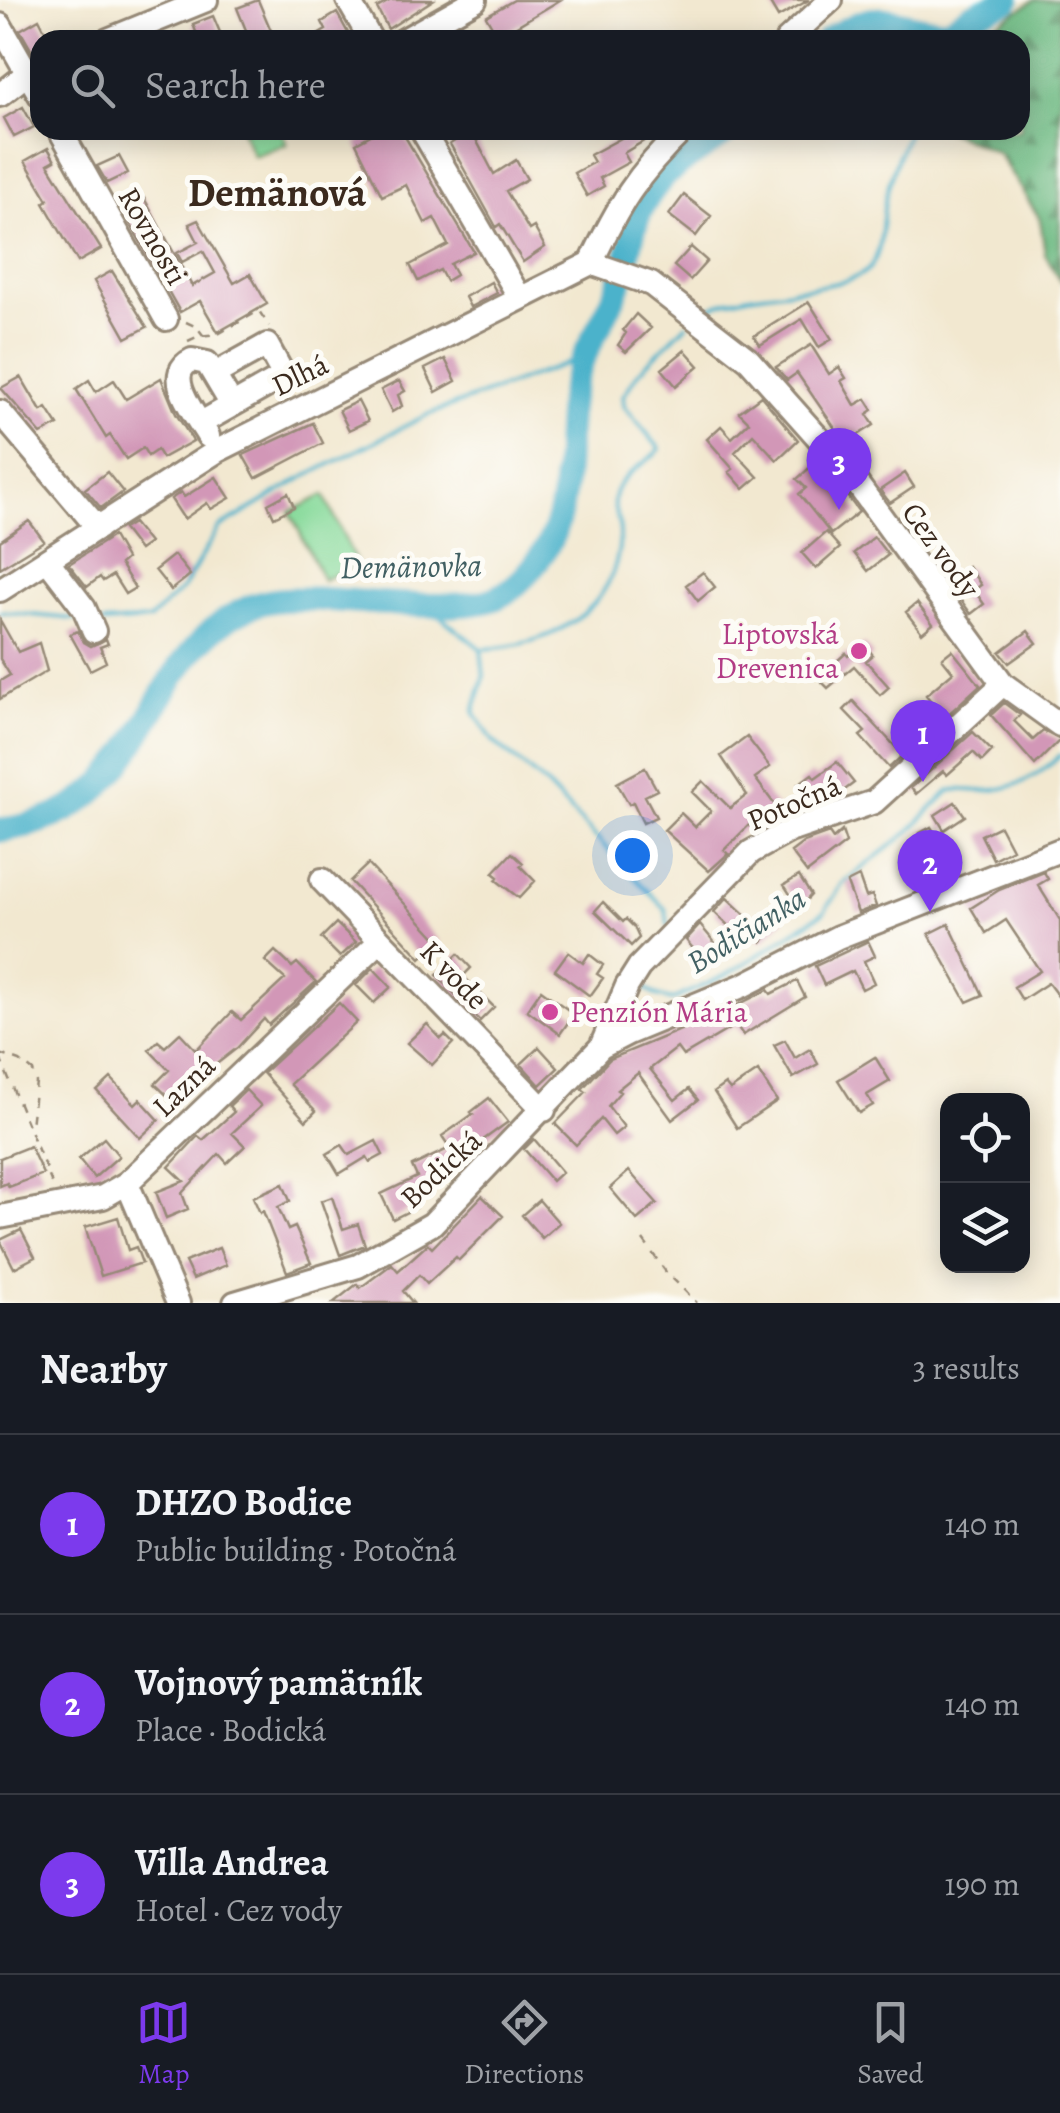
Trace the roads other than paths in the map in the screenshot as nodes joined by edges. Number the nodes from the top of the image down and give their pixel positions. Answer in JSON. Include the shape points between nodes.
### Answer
{"nodes":[{"id":1,"x":206,"y":0,"type":"edge"},
{"id":2,"x":348,"y":0,"type":"edge"},
{"id":3,"x":476,"y":0,"type":"edge"},
{"id":4,"x":821,"y":4,"type":"edge"},
{"id":5,"x":0,"y":25,"type":"edge"},
{"id":6,"x":132,"y":30,"type":"edge"},
{"id":7,"x":365,"y":30,"type":"edge"},
{"id":8,"x":422,"y":30,"type":"edge"},
{"id":9,"x":796,"y":30,"type":"edge"},
{"id":10,"x":30,"y":65,"type":"edge"},
{"id":11,"x":30,"y":73,"type":"edge"},
{"id":12,"x":0,"y":95,"type":"edge"},
{"id":13,"x":66,"y":140,"type":"edge"},
{"id":14,"x":428,"y":140,"type":"edge"},
{"id":15,"x":673,"y":140,"type":"edge"},
{"id":16,"x":601,"y":266,"type":"junction"},
{"id":17,"x":520,"y":298,"type":"junction"},
{"id":18,"x":166,"y":318,"type":"road end"},
{"id":19,"x":215,"y":374,"type":"junction"},
{"id":20,"x":232,"y":405,"type":"junction"},
{"id":21,"x":0,"y":412,"type":"edge"},
{"id":22,"x":201,"y":423,"type":"junction"},
{"id":23,"x":217,"y":452,"type":"junction"},
{"id":24,"x":98,"y":528,"type":"junction"},
{"id":25,"x":48,"y":561,"type":"junction"},
{"id":26,"x":0,"y":590,"type":"edge"},
{"id":27,"x":94,"y":632,"type":"dead end"},
{"id":28,"x":1002,"y":684,"type":"junction"},
{"id":29,"x":1060,"y":725,"type":"edge"},
{"id":30,"x":1060,"y":850,"type":"edge"},
{"id":31,"x":322,"y":880,"type":"dead end"},
{"id":32,"x":380,"y":941,"type":"junction"},
{"id":33,"x":621,"y":999,"type":"junction"},
{"id":34,"x":653,"y":1022,"type":"junction"},
{"id":35,"x":601,"y":1048,"type":"junction"},
{"id":36,"x":544,"y":1110,"type":"junction"},
{"id":37,"x":127,"y":1183,"type":"junction"},
{"id":38,"x":0,"y":1217,"type":"edge"},
{"id":39,"x":178,"y":1303,"type":"edge"},
{"id":40,"x":236,"y":1303,"type":"edge"}],
"edges":[{"from":1,"to":6,"type":"street"},
{"from":2,"to":7,"type":"street"},
{"from":3,"to":8,"type":"street"},
{"from":4,"to":9,"type":"street"},
{"from":5,"to":10,"type":"street"},
{"from":11,"to":12,"type":"street"},
{"from":13,"to":18,"type":"street","name":"Rovnosti"},
{"from":14,"to":17,"type":"street"},
{"from":15,"to":16,"type":"street","via":[[629,189]]},
{"from":16,"to":17,"type":"street","name":"Dlhá"},
{"from":16,"to":28,"type":"street","name":"Cez vody","via":[[636,278],[749,360],[834,454]]},
{"from":17,"to":23,"type":"street","name":"Dlhá"},
{"from":19,"to":20,"type":"street"},
{"from":19,"to":20,"type":"street","via":[[267,346],[284,376]]},
{"from":19,"to":22,"type":"street","via":[[197,360],[178,374]]},
{"from":20,"to":22,"type":"street"},
{"from":21,"to":24,"type":"street"},
{"from":22,"to":23,"type":"street"},
{"from":23,"to":24,"type":"street","name":"Dlhá"},
{"from":24,"to":25,"type":"street","name":"Dlhá"},
{"from":25,"to":26,"type":"street","name":"Dlhá"},
{"from":25,"to":27,"type":"street"},
{"from":28,"to":29,"type":"street","name":"Cez vody"},
{"from":28,"to":33,"type":"street","name":"Potočná","via":[[874,802],[789,831],[751,852],[638,967]]},
{"from":30,"to":34,"type":"street","name":"Bodická","via":[[838,937]]},
{"from":31,"to":32,"type":"street","name":"K vode"},
{"from":32,"to":36,"type":"street","name":"K vode"},
{"from":32,"to":37,"type":"street","name":"Lazná"},
{"from":33,"to":34,"type":"street"},
{"from":33,"to":35,"type":"street","name":"Potočná"},
{"from":34,"to":35,"type":"street","name":"Bodická"},
{"from":35,"to":36,"type":"street","name":"Bodická"},
{"from":36,"to":40,"type":"street","name":"Bodická","via":[[425,1229],[358,1266]]},
{"from":37,"to":38,"type":"street","name":"Lazná","via":[[102,1197]]},
{"from":37,"to":39,"type":"street"}]}
